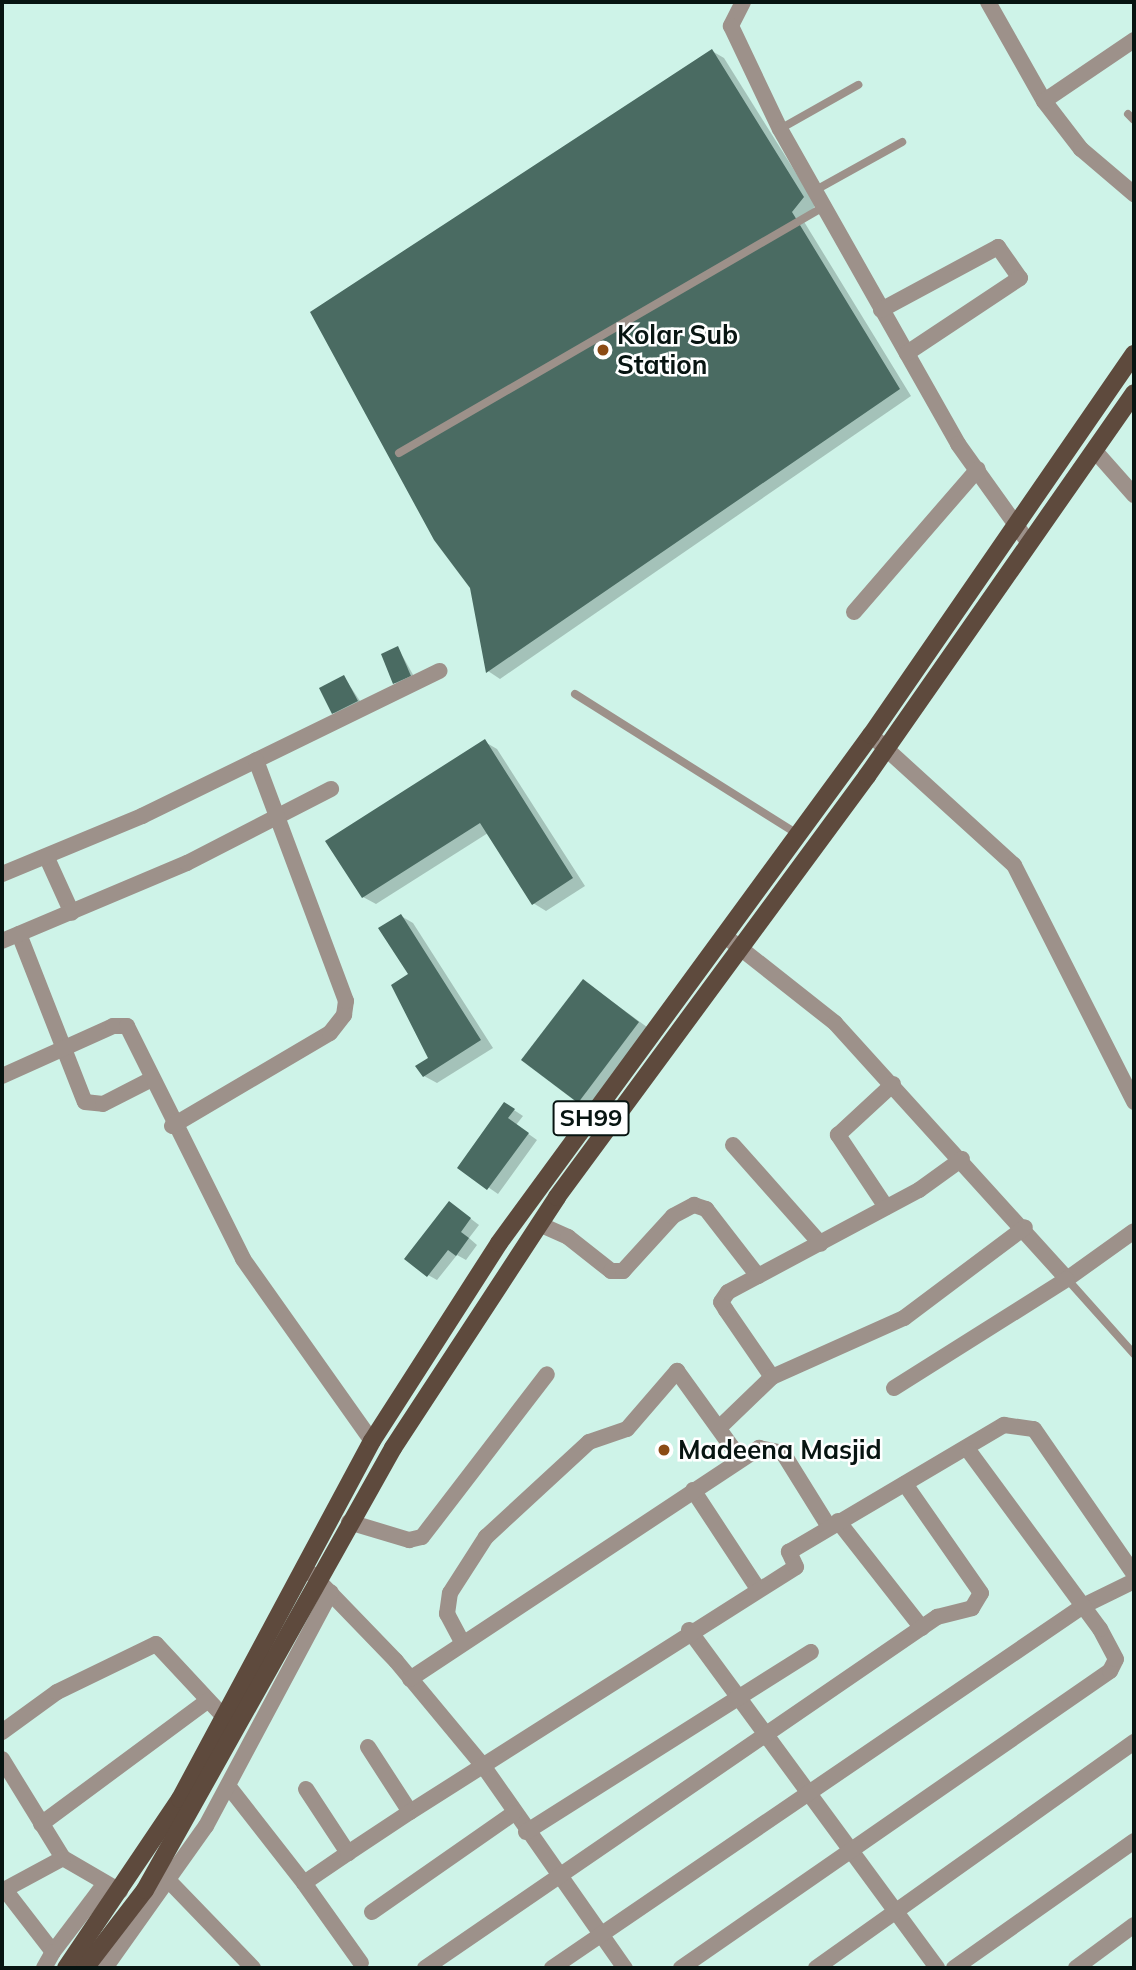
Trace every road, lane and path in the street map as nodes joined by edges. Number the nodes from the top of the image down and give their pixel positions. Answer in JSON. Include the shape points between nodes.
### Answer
{"nodes":[{"id":1,"x":743,"y":2,"type":"edge"},
{"id":2,"x":988,"y":2,"type":"edge"},
{"id":3,"x":1134,"y":40,"type":"edge"},
{"id":4,"x":858,"y":85,"type":"dead end"},
{"id":5,"x":1044,"y":101,"type":"junction"},
{"id":6,"x":780,"y":129,"type":"junction"},
{"id":7,"x":902,"y":142,"type":"dead end"},
{"id":8,"x":814,"y":191,"type":"junction"},
{"id":9,"x":1134,"y":194,"type":"edge"},
{"id":10,"x":823,"y":207,"type":"junction"},
{"id":11,"x":881,"y":310,"type":"junction"},
{"id":12,"x":907,"y":353,"type":"junction"},
{"id":13,"x":1134,"y":354,"type":"edge"},
{"id":14,"x":1134,"y":393,"type":"edge"},
{"id":15,"x":1095,"y":451,"type":"junction"},
{"id":16,"x":399,"y":453,"type":"dead end"},
{"id":17,"x":978,"y":469,"type":"junction"},
{"id":18,"x":1134,"y":495,"type":"edge"},
{"id":19,"x":1013,"y":526,"type":"junction"},
{"id":20,"x":1030,"y":543,"type":"junction"},
{"id":21,"x":854,"y":612,"type":"dead end"},
{"id":22,"x":439,"y":671,"type":"dead end"},
{"id":23,"x":575,"y":694,"type":"dead end"},
{"id":24,"x":871,"y":735,"type":"junction"},
{"id":25,"x":887,"y":746,"type":"junction"},
{"id":26,"x":256,"y":760,"type":"junction"},
{"id":27,"x":331,"y":789,"type":"dead end"},
{"id":28,"x":278,"y":816,"type":"junction"},
{"id":29,"x":799,"y":835,"type":"junction"},
{"id":30,"x":47,"y":858,"type":"junction"},
{"id":31,"x":2,"y":874,"type":"edge"},
{"id":32,"x":72,"y":913,"type":"junction"},
{"id":33,"x":19,"y":934,"type":"junction"},
{"id":34,"x":726,"y":937,"type":"junction"},
{"id":35,"x":2,"y":941,"type":"edge"},
{"id":36,"x":741,"y":950,"type":"junction"},
{"id":37,"x":66,"y":1049,"type":"junction"},
{"id":38,"x":2,"y":1076,"type":"edge"},
{"id":39,"x":150,"y":1080,"type":"junction"},
{"id":40,"x":892,"y":1084,"type":"junction"},
{"id":41,"x":1134,"y":1102,"type":"edge"},
{"id":42,"x":172,"y":1126,"type":"junction"},
{"id":43,"x":733,"y":1145,"type":"dead end"},
{"id":44,"x":962,"y":1159,"type":"junction"},
{"id":45,"x":886,"y":1208,"type":"junction"},
{"id":46,"x":539,"y":1224,"type":"junction"},
{"id":47,"x":1025,"y":1227,"type":"junction"},
{"id":48,"x":1134,"y":1231,"type":"edge"},
{"id":49,"x":821,"y":1244,"type":"junction"},
{"id":50,"x":758,"y":1276,"type":"junction"},
{"id":51,"x":1067,"y":1279,"type":"junction"},
{"id":52,"x":1134,"y":1354,"type":"edge"},
{"id":53,"x":547,"y":1374,"type":"dead end"},
{"id":54,"x":772,"y":1377,"type":"junction"},
{"id":55,"x":894,"y":1388,"type":"dead end"},
{"id":56,"x":719,"y":1428,"type":"junction"},
{"id":57,"x":372,"y":1441,"type":"junction"},
{"id":58,"x":969,"y":1451,"type":"junction"},
{"id":59,"x":739,"y":1457,"type":"junction"},
{"id":60,"x":905,"y":1484,"type":"junction"},
{"id":61,"x":693,"y":1490,"type":"junction"},
{"id":62,"x":349,"y":1522,"type":"junction"},
{"id":63,"x":834,"y":1524,"type":"junction"},
{"id":64,"x":301,"y":1567,"type":"junction"},
{"id":65,"x":1134,"y":1574,"type":"edge"},
{"id":66,"x":318,"y":1578,"type":"junction"},
{"id":67,"x":1134,"y":1581,"type":"edge"},
{"id":68,"x":758,"y":1589,"type":"junction"},
{"id":69,"x":331,"y":1591,"type":"junction"},
{"id":70,"x":1083,"y":1606,"type":"junction"},
{"id":71,"x":922,"y":1628,"type":"junction"},
{"id":72,"x":689,"y":1630,"type":"junction"},
{"id":73,"x":461,"y":1640,"type":"junction"},
{"id":74,"x":811,"y":1652,"type":"dead end"},
{"id":75,"x":410,"y":1679,"type":"junction"},
{"id":76,"x":736,"y":1700,"type":"junction"},
{"id":77,"x":207,"y":1701,"type":"junction"},
{"id":78,"x":224,"y":1717,"type":"junction"},
{"id":79,"x":2,"y":1732,"type":"edge"},
{"id":80,"x":766,"y":1740,"type":"junction"},
{"id":81,"x":1134,"y":1742,"type":"edge"},
{"id":82,"x":368,"y":1747,"type":"dead end"},
{"id":83,"x":2,"y":1759,"type":"edge"},
{"id":84,"x":484,"y":1767,"type":"junction"},
{"id":85,"x":229,"y":1787,"type":"junction"},
{"id":86,"x":306,"y":1789,"type":"dead end"},
{"id":87,"x":809,"y":1796,"type":"junction"},
{"id":88,"x":410,"y":1812,"type":"junction"},
{"id":89,"x":513,"y":1813,"type":"junction"},
{"id":90,"x":41,"y":1824,"type":"junction"},
{"id":91,"x":526,"y":1832,"type":"junction"},
{"id":92,"x":1134,"y":1841,"type":"edge"},
{"id":93,"x":348,"y":1853,"type":"junction"},
{"id":94,"x":848,"y":1853,"type":"junction"},
{"id":95,"x":63,"y":1858,"type":"junction"},
{"id":96,"x":561,"y":1878,"type":"junction"},
{"id":97,"x":169,"y":1881,"type":"junction"},
{"id":98,"x":304,"y":1883,"type":"junction"},
{"id":99,"x":112,"y":1889,"type":"junction"},
{"id":100,"x":3,"y":1890,"type":"edge"},
{"id":101,"x":372,"y":1912,"type":"dead end"},
{"id":102,"x":896,"y":1912,"type":"junction"},
{"id":103,"x":110,"y":1921,"type":"junction"},
{"id":104,"x":1134,"y":1925,"type":"edge"},
{"id":105,"x":599,"y":1936,"type":"junction"},
{"id":106,"x":54,"y":1952,"type":"junction"},
{"id":107,"x":361,"y":1962,"type":"dead end"},
{"id":108,"x":44,"y":1968,"type":"edge"},
{"id":109,"x":66,"y":1968,"type":"edge"},
{"id":110,"x":85,"y":1968,"type":"edge"},
{"id":111,"x":104,"y":1968,"type":"edge"},
{"id":112,"x":253,"y":1968,"type":"edge"},
{"id":113,"x":425,"y":1968,"type":"edge"},
{"id":114,"x":552,"y":1968,"type":"edge"},
{"id":115,"x":625,"y":1968,"type":"edge"},
{"id":116,"x":681,"y":1968,"type":"edge"},
{"id":117,"x":816,"y":1968,"type":"edge"},
{"id":118,"x":937,"y":1968,"type":"edge"},
{"id":119,"x":954,"y":1968,"type":"edge"},
{"id":120,"x":1076,"y":1968,"type":"edge"}],
"edges":[{"from":1,"to":6,"type":"street","via":[[734,12],[734,37]]},
{"from":2,"to":5,"type":"street"},
{"from":3,"to":5,"type":"street"},
{"from":4,"to":6,"type":"lane"},
{"from":5,"to":9,"type":"street","via":[[1082,149]]},
{"from":6,"to":8,"type":"street"},
{"from":7,"to":8,"type":"lane"},
{"from":8,"to":10,"type":"street"},
{"from":10,"to":11,"type":"street"},
{"from":10,"to":16,"type":"lane"},
{"from":11,"to":12,"type":"street"},
{"from":11,"to":12,"type":"street","via":[[998,247],[1020,278]]},
{"from":12,"to":17,"type":"street"},
{"from":13,"to":19,"type":"main road","number":"SH99"},
{"from":14,"to":15,"type":"main road","number":"SH99"},
{"from":15,"to":18,"type":"street"},
{"from":15,"to":20,"type":"main road","number":"SH99"},
{"from":17,"to":19,"type":"street"},
{"from":17,"to":21,"type":"street"},
{"from":19,"to":20,"type":"street"},
{"from":19,"to":24,"type":"main road","number":"SH99"},
{"from":20,"to":25,"type":"main road","number":"SH99"},
{"from":22,"to":26,"type":"street"},
{"from":23,"to":29,"type":"lane"},
{"from":24,"to":25,"type":"street"},
{"from":24,"to":29,"type":"main road","number":"SH99"},
{"from":25,"to":36,"type":"main road","number":"SH99"},
{"from":25,"to":41,"type":"street","via":[[1014,864]]},
{"from":26,"to":28,"type":"street"},
{"from":26,"to":30,"type":"street"},
{"from":27,"to":28,"type":"street"},
{"from":28,"to":32,"type":"street"},
{"from":28,"to":42,"type":"street","via":[[346,1001],[344,1016],[330,1033]]},
{"from":29,"to":34,"type":"main road","number":"SH99"},
{"from":30,"to":31,"type":"street"},
{"from":30,"to":32,"type":"street"},
{"from":32,"to":33,"type":"street"},
{"from":33,"to":35,"type":"street"},
{"from":33,"to":37,"type":"street"},
{"from":34,"to":36,"type":"street"},
{"from":34,"to":57,"type":"main road","number":"SH99","via":[[499,1243]]},
{"from":36,"to":40,"type":"street","via":[[835,1023]]},
{"from":36,"to":46,"type":"main road","number":"SH99"},
{"from":37,"to":38,"type":"street"},
{"from":37,"to":39,"type":"street","via":[[113,1026],[127,1026]]},
{"from":37,"to":39,"type":"street","via":[[85,1102],[94,1106]]},
{"from":39,"to":42,"type":"street"},
{"from":40,"to":44,"type":"street"},
{"from":40,"to":45,"type":"street","via":[[838,1128],[838,1135]]},
{"from":42,"to":57,"type":"street","via":[[243,1259]]},
{"from":43,"to":49,"type":"street"},
{"from":44,"to":45,"type":"street"},
{"from":44,"to":47,"type":"street"},
{"from":45,"to":49,"type":"street"},
{"from":46,"to":50,"type":"street","via":[[568,1237],[611,1271],[623,1271],[673,1216],[694,1205],[706,1209]]},
{"from":46,"to":62,"type":"main road","number":"SH99"},
{"from":47,"to":51,"type":"street"},
{"from":47,"to":54,"type":"street","via":[[904,1318]]},
{"from":48,"to":51,"type":"street"},
{"from":49,"to":50,"type":"street"},
{"from":50,"to":54,"type":"street","via":[[722,1301]]},
{"from":51,"to":52,"type":"lane"},
{"from":51,"to":55,"type":"street"},
{"from":53,"to":62,"type":"street","via":[[422,1537],[409,1540]]},
{"from":54,"to":56,"type":"street"},
{"from":56,"to":59,"type":"street"},
{"from":56,"to":73,"type":"street","via":[[677,1371],[627,1429],[589,1442],[486,1537],[450,1593],[447,1614]]},
{"from":57,"to":64,"type":"main road","number":"SH99"},
{"from":58,"to":60,"type":"street"},
{"from":58,"to":65,"type":"street","via":[[1004,1425],[1034,1429]]},
{"from":58,"to":70,"type":"street"},
{"from":59,"to":61,"type":"street"},
{"from":59,"to":63,"type":"street","via":[[772,1447],[783,1453]]},
{"from":60,"to":63,"type":"street"},
{"from":60,"to":71,"type":"street","via":[[981,1593],[972,1608]]},
{"from":61,"to":68,"type":"street"},
{"from":61,"to":73,"type":"street"},
{"from":62,"to":66,"type":"main road","number":"SH99"},
{"from":63,"to":68,"type":"street","via":[[789,1552],[796,1567]]},
{"from":63,"to":71,"type":"street"},
{"from":64,"to":66,"type":"street"},
{"from":64,"to":78,"type":"main road","number":"SH99"},
{"from":66,"to":69,"type":"street"},
{"from":66,"to":103,"type":"main road","number":"SH99","via":[[145,1890]]},
{"from":67,"to":70,"type":"street"},
{"from":68,"to":72,"type":"street"},
{"from":69,"to":75,"type":"street"},
{"from":69,"to":85,"type":"street"},
{"from":70,"to":87,"type":"street"},
{"from":70,"to":94,"type":"street","via":[[1116,1659],[1110,1671]]},
{"from":71,"to":80,"type":"street"},
{"from":72,"to":76,"type":"street"},
{"from":72,"to":84,"type":"street"},
{"from":73,"to":75,"type":"street"},
{"from":74,"to":76,"type":"street"},
{"from":75,"to":84,"type":"street"},
{"from":76,"to":80,"type":"street"},
{"from":76,"to":91,"type":"street"},
{"from":77,"to":78,"type":"street"},
{"from":77,"to":79,"type":"street","via":[[156,1644],[57,1692]]},
{"from":77,"to":90,"type":"street"},
{"from":78,"to":99,"type":"main road","number":"SH99"},
{"from":80,"to":87,"type":"street"},
{"from":80,"to":96,"type":"street"},
{"from":81,"to":102,"type":"street"},
{"from":82,"to":88,"type":"street"},
{"from":83,"to":90,"type":"street"},
{"from":84,"to":88,"type":"street"},
{"from":84,"to":89,"type":"street"},
{"from":85,"to":97,"type":"street"},
{"from":85,"to":98,"type":"street"},
{"from":86,"to":93,"type":"street"},
{"from":87,"to":94,"type":"street"},
{"from":87,"to":105,"type":"street"},
{"from":88,"to":93,"type":"street"},
{"from":89,"to":91,"type":"street"},
{"from":89,"to":101,"type":"street"},
{"from":90,"to":95,"type":"street"},
{"from":91,"to":96,"type":"street"},
{"from":92,"to":119,"type":"street"},
{"from":93,"to":98,"type":"street"},
{"from":94,"to":102,"type":"street"},
{"from":94,"to":116,"type":"street"},
{"from":95,"to":99,"type":"street"},
{"from":95,"to":100,"type":"street"},
{"from":96,"to":105,"type":"street"},
{"from":96,"to":113,"type":"street"},
{"from":97,"to":111,"type":"street"},
{"from":97,"to":112,"type":"street"},
{"from":98,"to":107,"type":"street"},
{"from":99,"to":103,"type":"main road","number":"SH99"},
{"from":99,"to":106,"type":"street"},
{"from":100,"to":106,"type":"street"},
{"from":102,"to":117,"type":"street"},
{"from":102,"to":118,"type":"street"},
{"from":103,"to":109,"type":"main road","number":"SH99"},
{"from":103,"to":110,"type":"main road","number":"SH99"},
{"from":104,"to":120,"type":"street"},
{"from":105,"to":114,"type":"street"},
{"from":105,"to":115,"type":"street"},
{"from":106,"to":108,"type":"street"}]}
